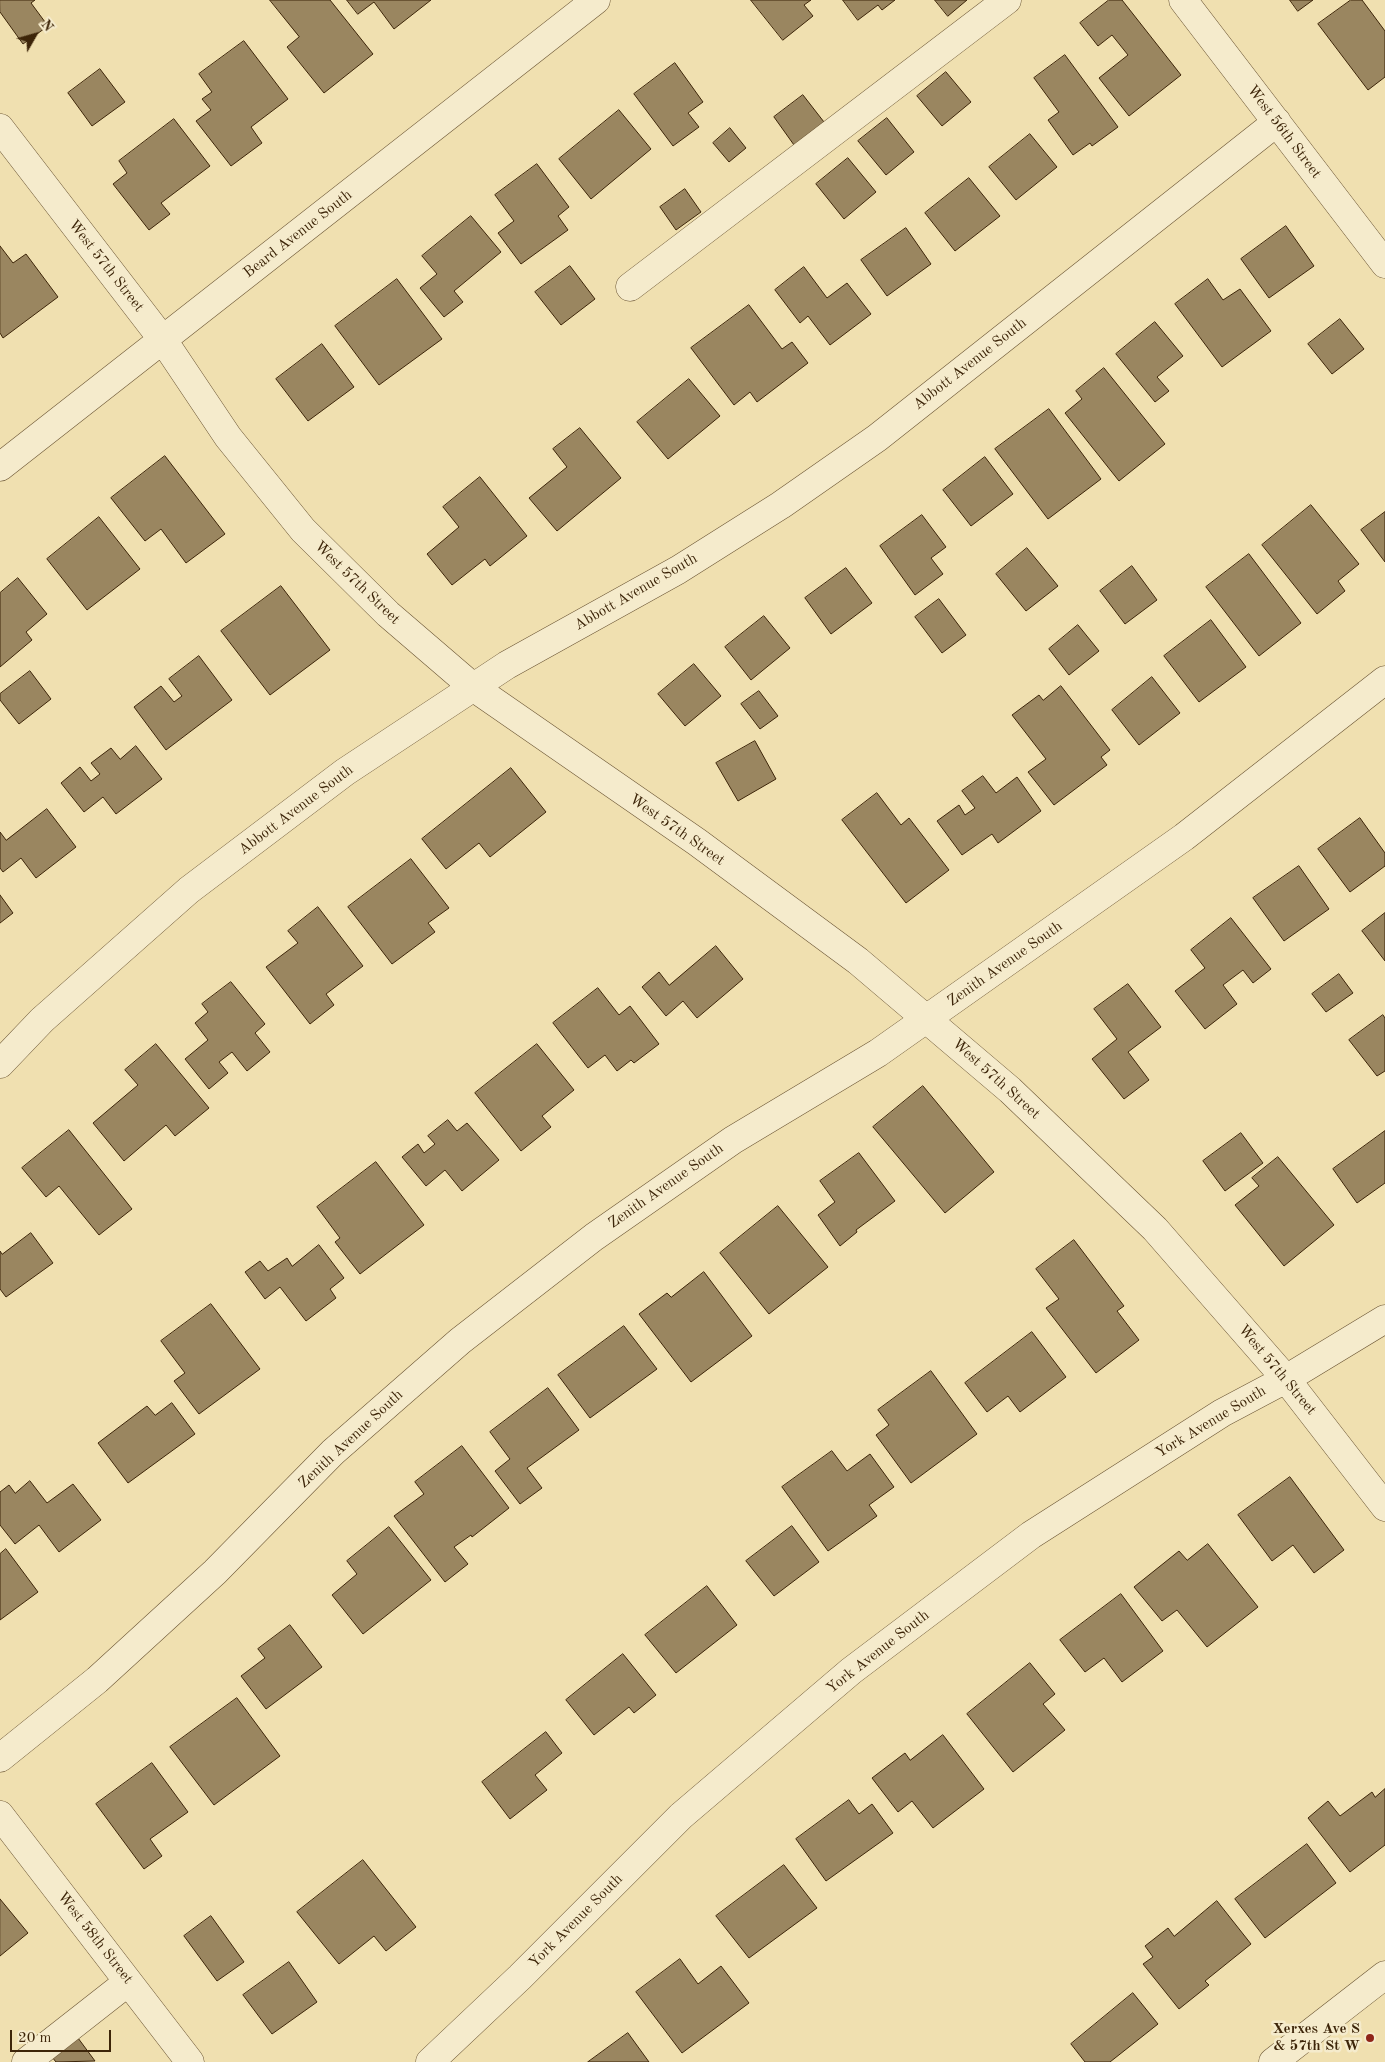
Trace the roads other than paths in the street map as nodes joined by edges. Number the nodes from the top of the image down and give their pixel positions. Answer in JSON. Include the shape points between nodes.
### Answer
{"nodes":[{"id":1,"x":596,"y":0,"type":"edge"},
{"id":2,"x":1007,"y":0,"type":"edge"},
{"id":3,"x":1183,"y":0,"type":"edge"},
{"id":4,"x":1277,"y":122,"type":"junction"},
{"id":5,"x":0,"y":128,"type":"edge"},
{"id":6,"x":1385,"y":264,"type":"edge"},
{"id":7,"x":630,"y":287,"type":"dead end"},
{"id":8,"x":163,"y":340,"type":"junction"},
{"id":9,"x":0,"y":467,"type":"edge"},
{"id":10,"x":1385,"y":680,"type":"edge"},
{"id":11,"x":474,"y":687,"type":"junction"},
{"id":12,"x":927,"y":1019,"type":"junction"},
{"id":13,"x":0,"y":1064,"type":"edge"},
{"id":14,"x":1385,"y":1319,"type":"edge"},
{"id":15,"x":1286,"y":1379,"type":"junction"},
{"id":16,"x":1385,"y":1507,"type":"edge"},
{"id":17,"x":0,"y":1758,"type":"edge"},
{"id":18,"x":0,"y":1815,"type":"edge"},
{"id":19,"x":1385,"y":1975,"type":"edge"},
{"id":20,"x":128,"y":1982,"type":"junction"},
{"id":21,"x":26,"y":2062,"type":"edge"},
{"id":22,"x":190,"y":2062,"type":"edge"},
{"id":23,"x":430,"y":2062,"type":"edge"},
{"id":24,"x":1273,"y":2062,"type":"edge"}],
"edges":[{"from":1,"to":8,"type":"street","name":"Beard Avenue South"},
{"from":2,"to":7,"type":"street"},
{"from":3,"to":4,"type":"street","name":"West 56th Street"},
{"from":4,"to":6,"type":"street","name":"West 56th Street"},
{"from":4,"to":11,"type":"street","name":"Abbott Avenue South","via":[[877,438],[781,505],[678,570],[507,665]]},
{"from":5,"to":8,"type":"street","name":"West 57th Street"},
{"from":8,"to":9,"type":"street","name":"Beard Avenue South"},
{"from":8,"to":11,"type":"street","name":"West 57th Street","via":[[228,437],[303,530],[388,614]]},
{"from":10,"to":12,"type":"street","name":"Zenith Avenue South","via":[[1184,837]]},
{"from":11,"to":12,"type":"street","name":"West 57th Street","via":[[697,842],[858,961]]},
{"from":11,"to":13,"type":"street","name":"Abbott Avenue South","via":[[345,772],[189,890],[42,1020]]},
{"from":12,"to":15,"type":"street","name":"West 57th Street","via":[[1010,1090],[1155,1229]]},
{"from":12,"to":17,"type":"street","name":"Zenith Avenue South","via":[[878,1053],[725,1145],[594,1237],[460,1341],[333,1452],[214,1572],[97,1680]]},
{"from":14,"to":15,"type":"street","name":"York Avenue South"},
{"from":15,"to":16,"type":"street","name":"West 57th Street"},
{"from":15,"to":23,"type":"street","name":"York Avenue South","via":[[1222,1412],[1031,1535],[851,1671],[681,1816]]},
{"from":18,"to":20,"type":"street","name":"West 58th Street"},
{"from":19,"to":24,"type":"street"},
{"from":20,"to":21,"type":"street"},
{"from":20,"to":22,"type":"street","name":"West 58th Street"}]}
